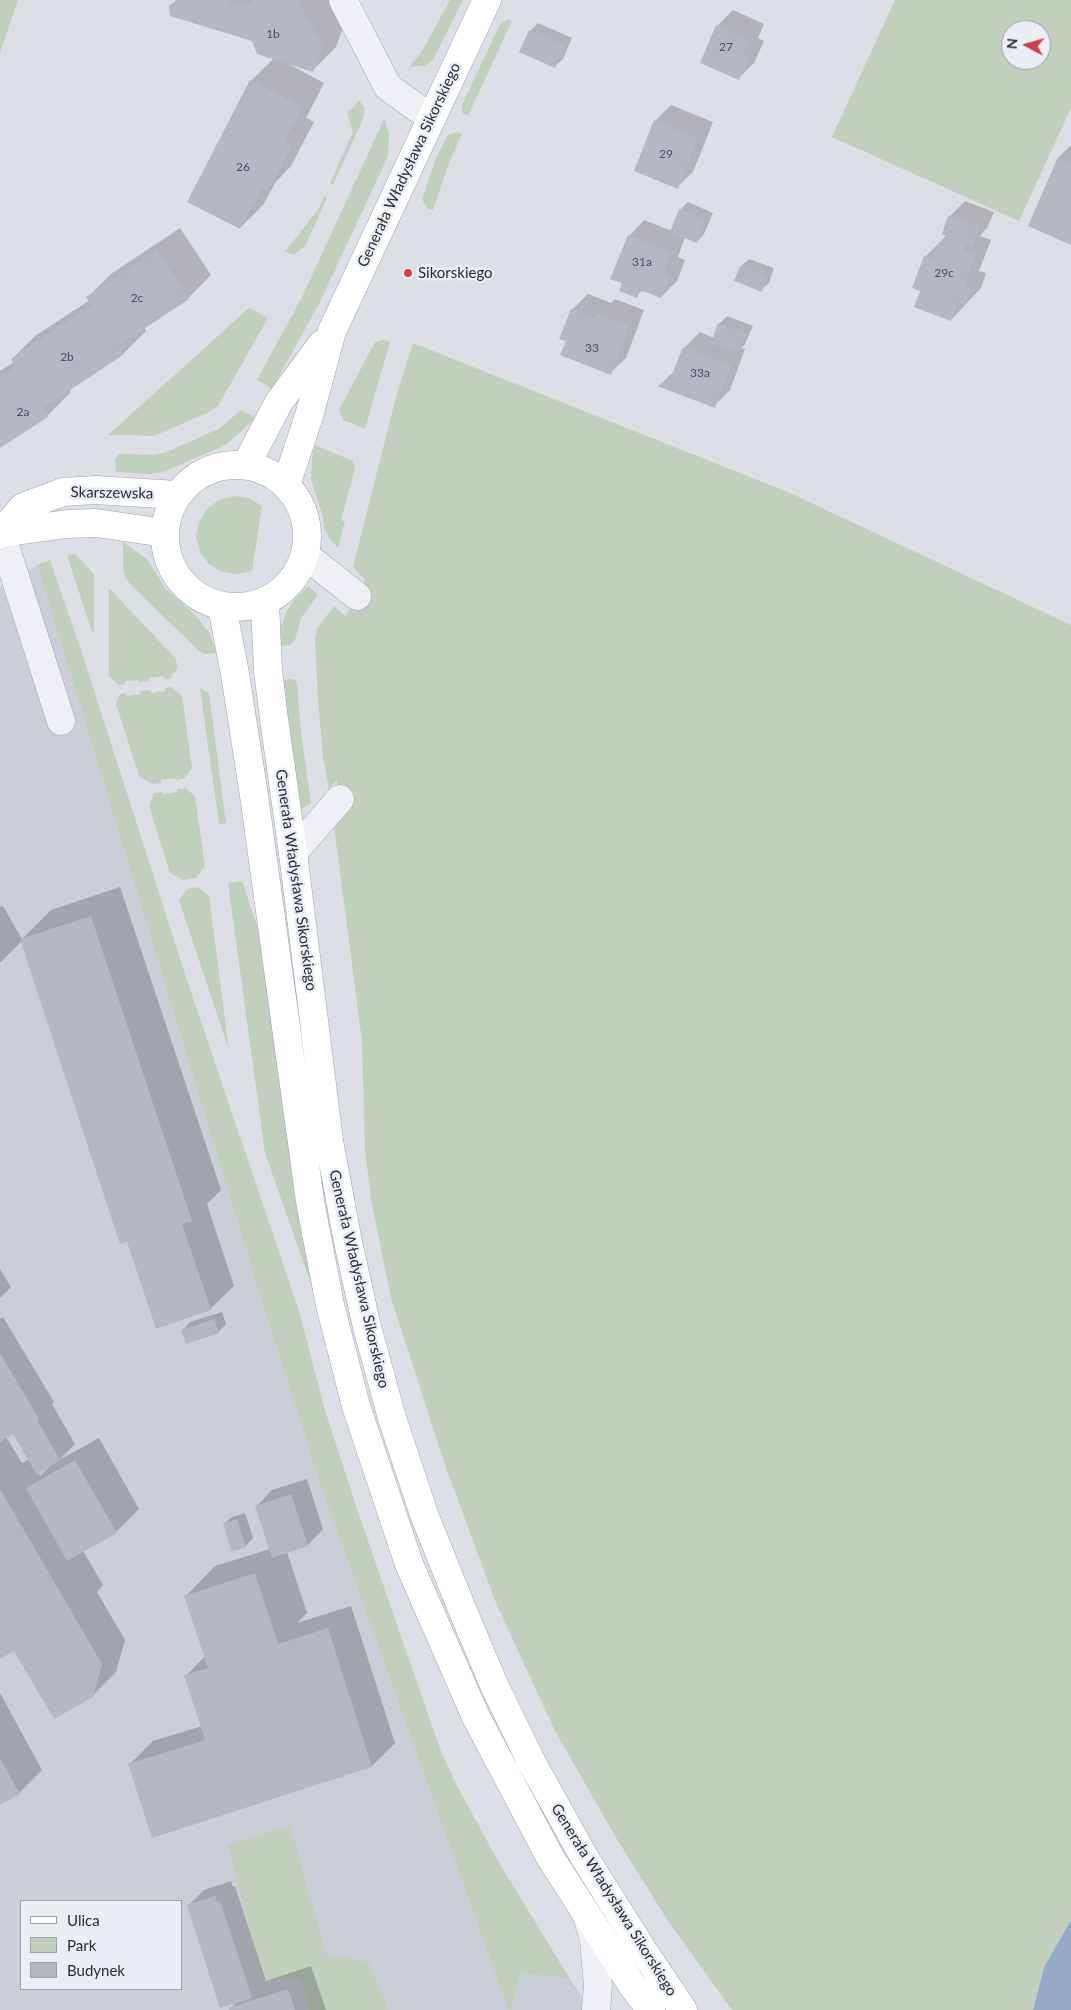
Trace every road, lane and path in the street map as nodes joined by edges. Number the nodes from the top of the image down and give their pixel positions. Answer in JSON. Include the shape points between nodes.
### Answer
{"nodes":[{"id":1,"x":343,"y":0,"type":"edge"},
{"id":2,"x":487,"y":0,"type":"edge"},
{"id":3,"x":432,"y":116,"type":"junction"},
{"id":4,"x":332,"y":331,"type":"junction"},
{"id":5,"x":246,"y":465,"type":"junction"},
{"id":6,"x":286,"y":485,"type":"junction"},
{"id":7,"x":177,"y":495,"type":"junction"},
{"id":8,"x":165,"y":533,"type":"junction"},
{"id":9,"x":1,"y":534,"type":"edge"},
{"id":10,"x":305,"y":555,"type":"junction"},
{"id":11,"x":357,"y":596,"type":"dead end"},
{"id":12,"x":265,"y":602,"type":"junction"},
{"id":13,"x":222,"y":606,"type":"junction"},
{"id":14,"x":61,"y":722,"type":"dead end"},
{"id":15,"x":340,"y":799,"type":"dead end"},
{"id":16,"x":293,"y":853,"type":"junction"},
{"id":17,"x":586,"y":1914,"type":"junction"},
{"id":18,"x":596,"y":2010,"type":"edge"},
{"id":19,"x":651,"y":2010,"type":"edge"},
{"id":20,"x":683,"y":2010,"type":"edge"}],
"edges":[{"from":1,"to":3,"type":"street","via":[[388,87]]},
{"from":2,"to":3,"type":"main road","name":"Generała Władysława Sikorskiego"},
{"from":3,"to":4,"type":"main road","name":"Generała Władysława Sikorskiego"},
{"from":4,"to":5,"type":"main road","name":"Generała Władysława Sikorskiego","via":[[279,402]]},
{"from":4,"to":6,"type":"main road","name":"Generała Władysława Sikorskiego"},
{"from":5,"to":6,"type":"main road","via":[[268,472]]},
{"from":5,"to":7,"type":"main road","via":[[220,466],[196,477]]},
{"from":6,"to":10,"type":"main road","via":[[301,505],[307,530]]},
{"from":7,"to":8,"type":"main road","via":[[168,513]]},
{"from":7,"to":9,"type":"main road","name":"Skarszewska","via":[[94,490],[63,492],[23,507]]},
{"from":8,"to":9,"type":"main road","name":"Skarszewska","via":[[96,523]]},
{"from":8,"to":13,"type":"main road","via":[[168,558],[180,580],[199,597]]},
{"from":9,"to":14,"type":"street"},
{"from":10,"to":11,"type":"street"},
{"from":10,"to":12,"type":"main road","via":[[297,574]]},
{"from":12,"to":13,"type":"main road","via":[[244,607]]},
{"from":12,"to":16,"type":"main road","name":"Generała Władysława Sikorskiego","via":[[268,671]]},
{"from":13,"to":17,"type":"main road","name":"Generała Władysława Sikorskiego","via":[[254,795],[310,1201],[330,1305],[356,1406],[409,1564],[476,1717],[550,1858]]},
{"from":15,"to":16,"type":"street"},
{"from":16,"to":20,"type":"main road","name":"Generała Władysława Sikorskiego","via":[[331,1150],[348,1242],[367,1327],[425,1517],[494,1685],[527,1753],[583,1854]]},
{"from":17,"to":18,"type":"street","via":[[594,1940],[598,1977]]},
{"from":17,"to":19,"type":"main road","name":"Generała Władysława Sikorskiego"}]}
